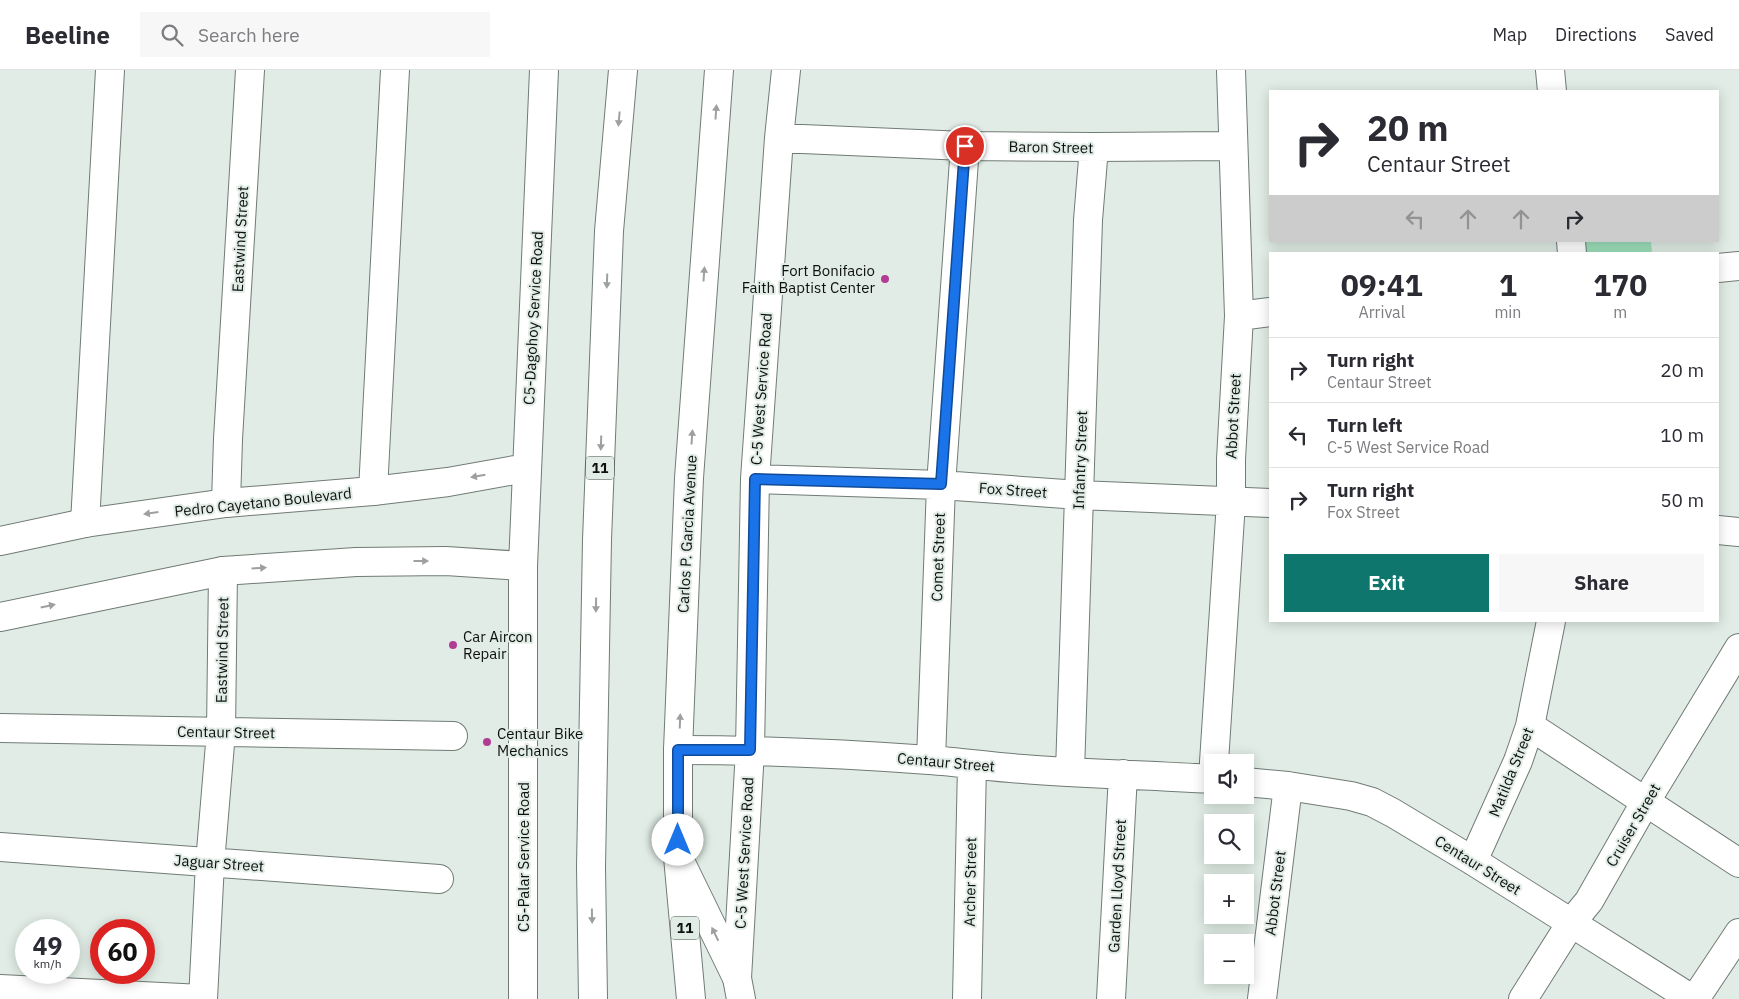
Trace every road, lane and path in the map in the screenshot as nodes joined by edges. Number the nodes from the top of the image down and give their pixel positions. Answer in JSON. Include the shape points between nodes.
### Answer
{"nodes":[{"id":1,"x":110,"y":70,"type":"edge"},
{"id":2,"x":250,"y":70,"type":"edge"},
{"id":3,"x":395,"y":70,"type":"edge"},
{"id":4,"x":544,"y":70,"type":"edge"},
{"id":5,"x":623,"y":70,"type":"edge"},
{"id":6,"x":719,"y":70,"type":"edge"},
{"id":7,"x":786,"y":70,"type":"edge"},
{"id":8,"x":1231,"y":70,"type":"edge"},
{"id":9,"x":1550,"y":70,"type":"edge"},
{"id":10,"x":1552,"y":90,"type":"edge"},
{"id":11,"x":779,"y":138,"type":"junction"},
{"id":12,"x":965,"y":146,"type":"junction"},
{"id":13,"x":1233,"y":146,"type":"junction"},
{"id":14,"x":1094,"y":148,"type":"junction"},
{"id":15,"x":1739,"y":266,"type":"edge"},
{"id":16,"x":1719,"y":268,"type":"edge"},
{"id":17,"x":1269,"y":312,"type":"edge"},
{"id":18,"x":1239,"y":316,"type":"junction"},
{"id":19,"x":526,"y":468,"type":"junction"},
{"id":20,"x":755,"y":479,"type":"junction"},
{"id":21,"x":941,"y":484,"type":"junction"},
{"id":22,"x":373,"y":491,"type":"junction"},
{"id":23,"x":1079,"y":495,"type":"junction"},
{"id":24,"x":1230,"y":502,"type":"junction"},
{"id":25,"x":226,"y":503,"type":"junction"},
{"id":26,"x":1269,"y":503,"type":"edge"},
{"id":27,"x":85,"y":522,"type":"junction"},
{"id":28,"x":1719,"y":530,"type":"edge"},
{"id":29,"x":1739,"y":532,"type":"edge"},
{"id":30,"x":0,"y":541,"type":"edge"},
{"id":31,"x":522,"y":566,"type":"junction"},
{"id":32,"x":223,"y":571,"type":"junction"},
{"id":33,"x":0,"y":617,"type":"edge"},
{"id":34,"x":1551,"y":622,"type":"edge"},
{"id":35,"x":1739,"y":648,"type":"edge"},
{"id":36,"x":1530,"y":726,"type":"junction"},
{"id":37,"x":0,"y":728,"type":"edge"},
{"id":38,"x":221,"y":732,"type":"junction"},
{"id":39,"x":453,"y":736,"type":"dead end"},
{"id":40,"x":678,"y":750,"type":"junction"},
{"id":41,"x":750,"y":750,"type":"junction"},
{"id":42,"x":1214,"y":754,"type":"edge"},
{"id":43,"x":931,"y":760,"type":"junction"},
{"id":44,"x":972,"y":765,"type":"junction"},
{"id":45,"x":1070,"y":772,"type":"junction"},
{"id":46,"x":1123,"y":774,"type":"junction"},
{"id":47,"x":1204,"y":779,"type":"edge"},
{"id":48,"x":1254,"y":783,"type":"edge"},
{"id":49,"x":1288,"y":786,"type":"junction"},
{"id":50,"x":1646,"y":802,"type":"junction"},
{"id":51,"x":0,"y":847,"type":"edge"},
{"id":52,"x":678,"y":858,"type":"junction"},
{"id":53,"x":1472,"y":861,"type":"junction"},
{"id":54,"x":210,"y":863,"type":"junction"},
{"id":55,"x":1739,"y":863,"type":"edge"},
{"id":56,"x":439,"y":879,"type":"dead end"},
{"id":57,"x":1571,"y":923,"type":"junction"},
{"id":58,"x":1739,"y":933,"type":"edge"},
{"id":59,"x":739,"y":988,"type":"edge"},
{"id":60,"x":0,"y":989,"type":"edge"},
{"id":61,"x":202,"y":999,"type":"edge"},
{"id":62,"x":523,"y":999,"type":"edge"},
{"id":63,"x":593,"y":999,"type":"edge"},
{"id":64,"x":690,"y":999,"type":"edge"},
{"id":65,"x":967,"y":999,"type":"edge"},
{"id":66,"x":1111,"y":999,"type":"edge"},
{"id":67,"x":1262,"y":999,"type":"edge"},
{"id":68,"x":1523,"y":999,"type":"edge"},
{"id":69,"x":1694,"y":999,"type":"edge"}],
"edges":[{"from":1,"to":27,"type":"street"},
{"from":2,"to":25,"type":"street","name":"Eastwind Street"},
{"from":3,"to":22,"type":"street"},
{"from":4,"to":19,"type":"street","name":"C5-Dagohoy Service Road"},
{"from":5,"to":63,"type":"street","number":"11","one_way":true,"via":[[609,231],[597,540],[590,867]]},
{"from":40,"to":6,"type":"street","name":"Carlos P. Garcia Avenue","number":"11","one_way":true,"via":[[689,478]]},
{"from":7,"to":11,"type":"street","name":"C-5 West Service Road"},
{"from":8,"to":13,"type":"street","name":"Abbot Street"},
{"from":9,"to":10,"type":"street"},
{"from":11,"to":12,"type":"street","name":"Baron Street"},
{"from":11,"to":20,"type":"street","name":"C-5 West Service Road"},
{"from":12,"to":14,"type":"street","name":"Baron Street"},
{"from":12,"to":21,"type":"street","name":"Comet Street"},
{"from":13,"to":14,"type":"street","name":"Baron Street"},
{"from":13,"to":18,"type":"street","name":"Abbot Street"},
{"from":14,"to":23,"type":"street","name":"Infantry Street","via":[[1088,220]]},
{"from":15,"to":16,"type":"street"},
{"from":17,"to":18,"type":"street"},
{"from":18,"to":24,"type":"street","name":"Abbot Street"},
{"from":19,"to":22,"type":"street","name":"Pedro Cayetano Boulevard","one_way":true},
{"from":19,"to":31,"type":"street","name":"C5-Dagohoy Service Road"},
{"from":20,"to":21,"type":"street","name":"Fox Street"},
{"from":20,"to":41,"type":"street","name":"C-5 West Service Road"},
{"from":21,"to":23,"type":"street","name":"Fox Street"},
{"from":21,"to":43,"type":"street","name":"Comet Street"},
{"from":22,"to":25,"type":"street","name":"Pedro Cayetano Boulevard"},
{"from":23,"to":24,"type":"street","name":"Fox Street"},
{"from":23,"to":45,"type":"street","name":"Infantry Street"},
{"from":24,"to":26,"type":"street","name":"Fox Street"},
{"from":24,"to":42,"type":"street","name":"Abbot Street"},
{"from":25,"to":27,"type":"street","name":"Pedro Cayetano Boulevard","one_way":true},
{"from":27,"to":30,"type":"street","name":"Pedro Cayetano Boulevard"},
{"from":28,"to":29,"type":"street"},
{"from":32,"to":31,"type":"street","one_way":true,"via":[[356,562],[446,561]]},
{"from":31,"to":62,"type":"street","name":"C5-Palar Service Road"},
{"from":33,"to":32,"type":"street","one_way":true},
{"from":32,"to":38,"type":"street","name":"Eastwind Street"},
{"from":34,"to":36,"type":"street","name":"Matilda Street"},
{"from":35,"to":50,"type":"street","name":"Cruiser Street"},
{"from":36,"to":50,"type":"street"},
{"from":36,"to":53,"type":"street","name":"Matilda Street","via":[[1518,761]]},
{"from":37,"to":38,"type":"street","name":"Centaur Street"},
{"from":38,"to":39,"type":"street","name":"Centaur Street"},
{"from":38,"to":54,"type":"street","name":"Eastwind Street"},
{"from":40,"to":41,"type":"street","name":"Centaur Street"},
{"from":40,"to":52,"type":"street","name":"Carlos P. Garcia Avenue","number":"11"},
{"from":41,"to":43,"type":"street","name":"Centaur Street"},
{"from":41,"to":59,"type":"street","name":"C-5 West Service Road"},
{"from":43,"to":44,"type":"street","name":"Centaur Street"},
{"from":44,"to":45,"type":"street","name":"Centaur Street"},
{"from":44,"to":65,"type":"street","name":"Archer Street"},
{"from":45,"to":46,"type":"street","name":"Centaur Street"},
{"from":46,"to":47,"type":"street","name":"Centaur Street"},
{"from":46,"to":66,"type":"street","name":"Garden Lloyd Street"},
{"from":48,"to":49,"type":"street","name":"Centaur Street"},
{"from":49,"to":53,"type":"street","name":"Centaur Street","via":[[1372,802]]},
{"from":49,"to":67,"type":"street","name":"Abbot Street"},
{"from":50,"to":55,"type":"street"},
{"from":50,"to":57,"type":"street","name":"Cruiser Street","via":[[1589,901]]},
{"from":51,"to":54,"type":"street","name":"Jaguar Street"},
{"from":59,"to":52,"type":"street","one_way":true},
{"from":52,"to":64,"type":"street","name":"Carlos P. Garcia Avenue","number":"11"},
{"from":53,"to":57,"type":"street","name":"Centaur Street"},
{"from":54,"to":56,"type":"street","name":"Jaguar Street"},
{"from":54,"to":61,"type":"street","name":"Eastwind Street"},
{"from":57,"to":68,"type":"street","name":"Cruiser Street"},
{"from":57,"to":69,"type":"street","name":"Centaur Street"},
{"from":58,"to":69,"type":"street"},
{"from":60,"to":61,"type":"street"}]}
